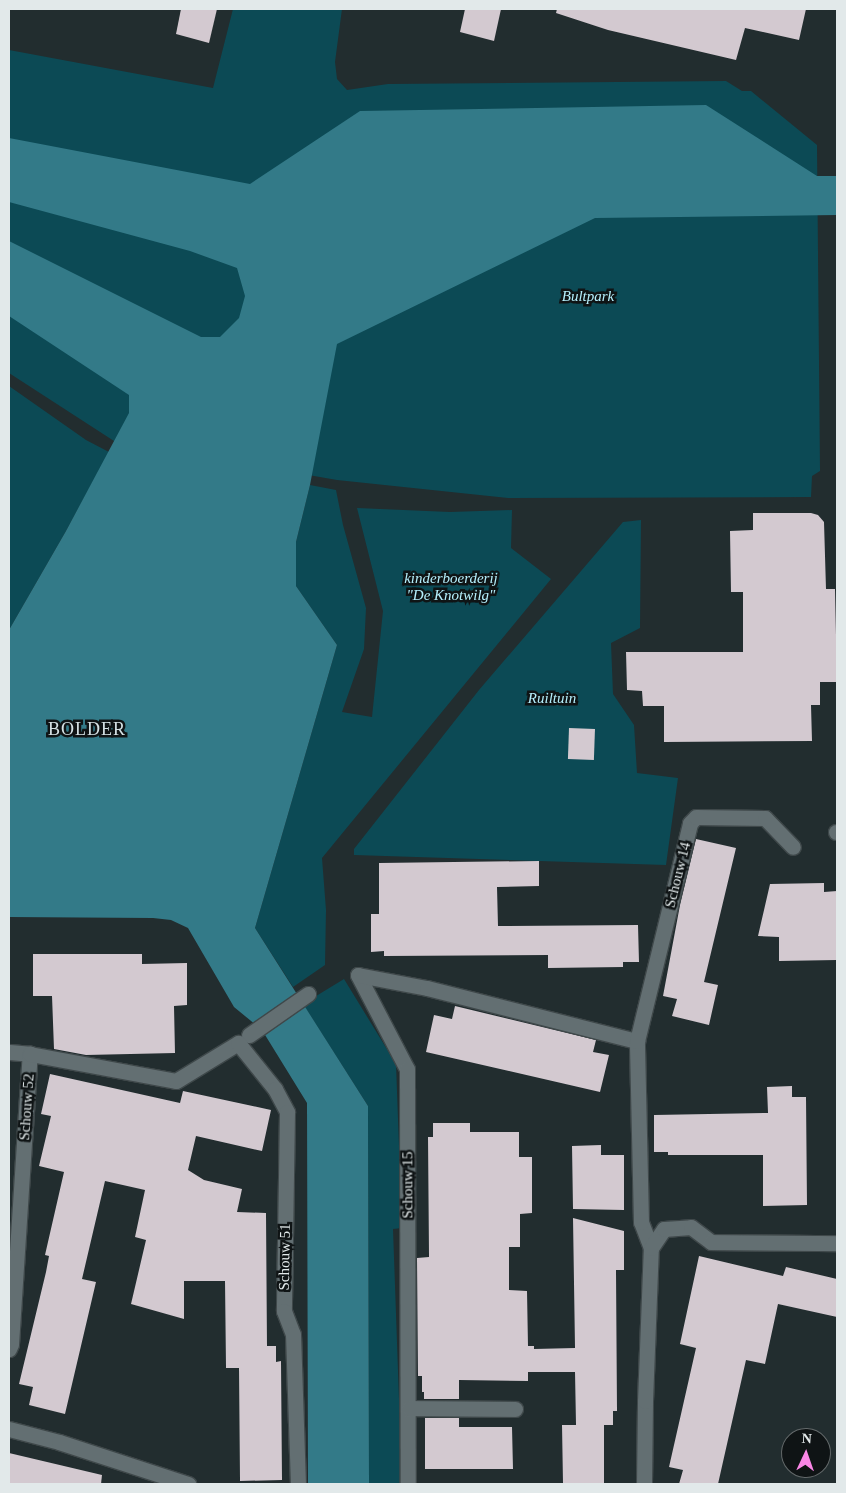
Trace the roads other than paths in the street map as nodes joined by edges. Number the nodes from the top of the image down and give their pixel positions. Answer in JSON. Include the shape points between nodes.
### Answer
{"nodes":[{"id":1,"x":793,"y":848,"type":"dead end"},
{"id":2,"x":308,"y":994,"type":"dead end"},
{"id":3,"x":244,"y":1039,"type":"junction"},
{"id":4,"x":637,"y":1041,"type":"junction"},
{"id":5,"x":9,"y":1052,"type":"edge"},
{"id":6,"x":30,"y":1054,"type":"junction"},
{"id":7,"x":837,"y":1243,"type":"edge"},
{"id":8,"x":651,"y":1248,"type":"junction"},
{"id":9,"x":9,"y":1349,"type":"edge"},
{"id":10,"x":409,"y":1408,"type":"junction"},
{"id":11,"x":515,"y":1408,"type":"dead end"},
{"id":12,"x":9,"y":1430,"type":"edge"},
{"id":13,"x":188,"y":1484,"type":"edge"},
{"id":14,"x":298,"y":1484,"type":"edge"},
{"id":15,"x":408,"y":1484,"type":"edge"},
{"id":16,"x":644,"y":1484,"type":"edge"}],
"edges":[{"from":1,"to":4,"type":"street","name":"Schouw 14","via":[[765,818],[696,817],[690,823]]},
{"from":2,"to":3,"type":"street","name":"Schouw 52"},
{"from":3,"to":6,"type":"street","name":"Schouw 52","via":[[176,1081]]},
{"from":3,"to":14,"type":"street","name":"Schouw 51","via":[[287,1112],[284,1310],[293,1334]]},
{"from":4,"to":8,"type":"street","name":"Schouw 14","via":[[641,1222]]},
{"from":4,"to":10,"type":"street","name":"Schouw 15","via":[[427,988],[358,975],[407,1069]]},
{"from":5,"to":6,"type":"street"},
{"from":6,"to":9,"type":"street","name":"Schouw 52"},
{"from":7,"to":8,"type":"street","via":[[711,1242],[691,1227],[664,1230]]},
{"from":8,"to":16,"type":"street","name":"Schouw 14"},
{"from":10,"to":11,"type":"street"},
{"from":10,"to":15,"type":"street","name":"Schouw 15"},
{"from":12,"to":13,"type":"street","via":[[60,1442]]}]}
